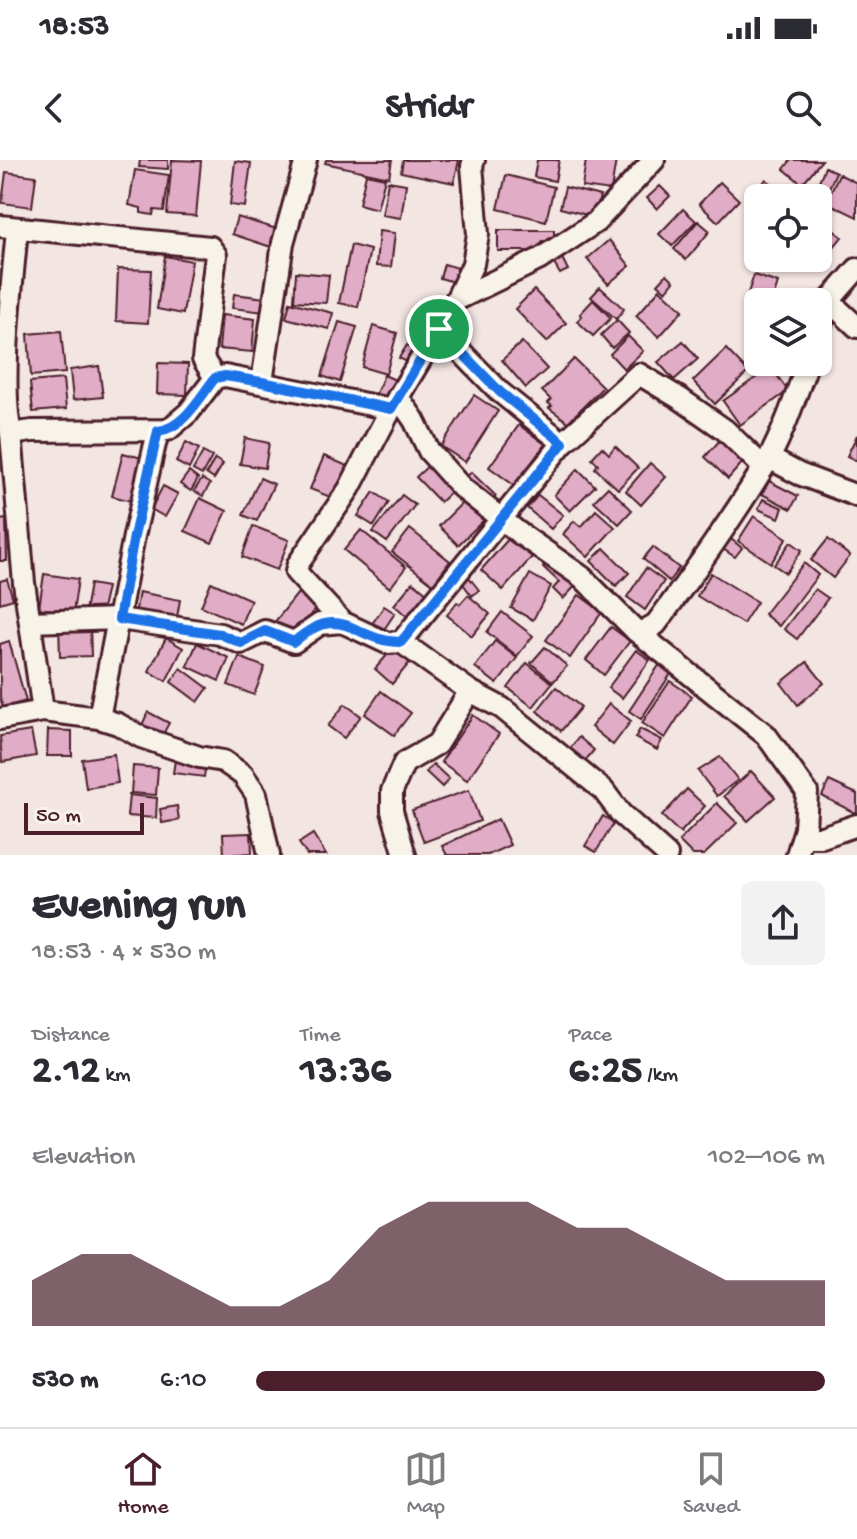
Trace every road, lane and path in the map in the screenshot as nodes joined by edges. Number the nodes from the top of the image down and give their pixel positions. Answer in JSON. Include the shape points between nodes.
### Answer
{"nodes":[{"id":1,"x":306,"y":160,"type":"edge"},
{"id":2,"x":474,"y":160,"type":"edge"},
{"id":3,"x":654,"y":160,"type":"edge"},
{"id":4,"x":9,"y":228,"type":"edge"},
{"id":5,"x":857,"y":269,"type":"edge"},
{"id":6,"x":832,"y":298,"type":"edge"},
{"id":7,"x":456,"y":300,"type":"junction"},
{"id":8,"x":832,"y":304,"type":"edge"},
{"id":9,"x":857,"y":327,"type":"edge"},
{"id":10,"x":439,"y":329,"type":"junction"},
{"id":11,"x":803,"y":376,"type":"edge"},
{"id":12,"x":215,"y":378,"type":"junction"},
{"id":13,"x":262,"y":382,"type":"junction"},
{"id":14,"x":394,"y":403,"type":"junction"},
{"id":15,"x":158,"y":431,"type":"junction"},
{"id":16,"x":11,"y":434,"type":"junction"},
{"id":17,"x":563,"y":443,"type":"junction"},
{"id":18,"x":766,"y":462,"type":"junction"},
{"id":19,"x":857,"y":496,"type":"edge"},
{"id":20,"x":501,"y":519,"type":"junction"},
{"id":21,"x":119,"y":619,"type":"junction"},
{"id":22,"x":30,"y":622,"type":"junction"},
{"id":23,"x":342,"y":622,"type":"junction"},
{"id":24,"x":636,"y":631,"type":"junction"},
{"id":25,"x":401,"y":642,"type":"junction"},
{"id":26,"x":470,"y":691,"type":"junction"},
{"id":27,"x":43,"y":711,"type":"junction"},
{"id":28,"x":99,"y":718,"type":"junction"},
{"id":29,"x":0,"y":719,"type":"edge"},
{"id":30,"x":857,"y":825,"type":"edge"},
{"id":31,"x":805,"y":829,"type":"junction"},
{"id":32,"x":269,"y":855,"type":"edge"},
{"id":33,"x":405,"y":855,"type":"edge"},
{"id":34,"x":667,"y":855,"type":"edge"},
{"id":35,"x":797,"y":855,"type":"edge"}],
"edges":[{"from":1,"to":13,"type":"street","via":[[283,243]]},
{"from":2,"to":7,"type":"street","via":[[478,234],[473,264]]},
{"from":3,"to":7,"type":"street","via":[[596,222],[540,259]]},
{"from":4,"to":12,"type":"street","via":[[210,247],[216,255],[203,359]]},
{"from":4,"to":16,"type":"street","via":[[6,356]]},
{"from":5,"to":6,"type":"street"},
{"from":7,"to":10,"type":"street"},
{"from":8,"to":9,"type":"street"},
{"from":10,"to":14,"type":"street"},
{"from":10,"to":17,"type":"street","via":[[500,392]]},
{"from":11,"to":18,"type":"street"},
{"from":12,"to":13,"type":"street"},
{"from":12,"to":15,"type":"street","via":[[180,421]]},
{"from":13,"to":14,"type":"street"},
{"from":14,"to":20,"type":"street","via":[[414,420],[429,451],[462,488]]},
{"from":14,"to":23,"type":"street","via":[[349,489],[296,572]]},
{"from":15,"to":16,"type":"street"},
{"from":15,"to":21,"type":"street"},
{"from":16,"to":22,"type":"street"},
{"from":17,"to":18,"type":"street","via":[[639,374]]},
{"from":17,"to":20,"type":"street"},
{"from":18,"to":19,"type":"street"},
{"from":18,"to":24,"type":"street","via":[[656,624]]},
{"from":20,"to":24,"type":"street","via":[[582,577]]},
{"from":20,"to":25,"type":"street"},
{"from":21,"to":22,"type":"street"},
{"from":21,"to":23,"type":"street","via":[[220,634],[241,643],[265,631],[294,642],[320,624]]},
{"from":21,"to":28,"type":"street"},
{"from":22,"to":27,"type":"street"},
{"from":23,"to":25,"type":"street","via":[[387,643]]},
{"from":24,"to":31,"type":"street","via":[[766,735],[807,792]]},
{"from":25,"to":26,"type":"street"},
{"from":26,"to":33,"type":"street","via":[[437,744],[404,763],[392,791]]},
{"from":26,"to":34,"type":"street","via":[[502,708],[603,790],[621,814]]},
{"from":27,"to":28,"type":"street"},
{"from":27,"to":29,"type":"street"},
{"from":28,"to":32,"type":"street","via":[[141,737],[223,761],[243,775],[256,794]]},
{"from":30,"to":31,"type":"street","via":[[822,837],[809,837]]},
{"from":31,"to":35,"type":"street"}]}
